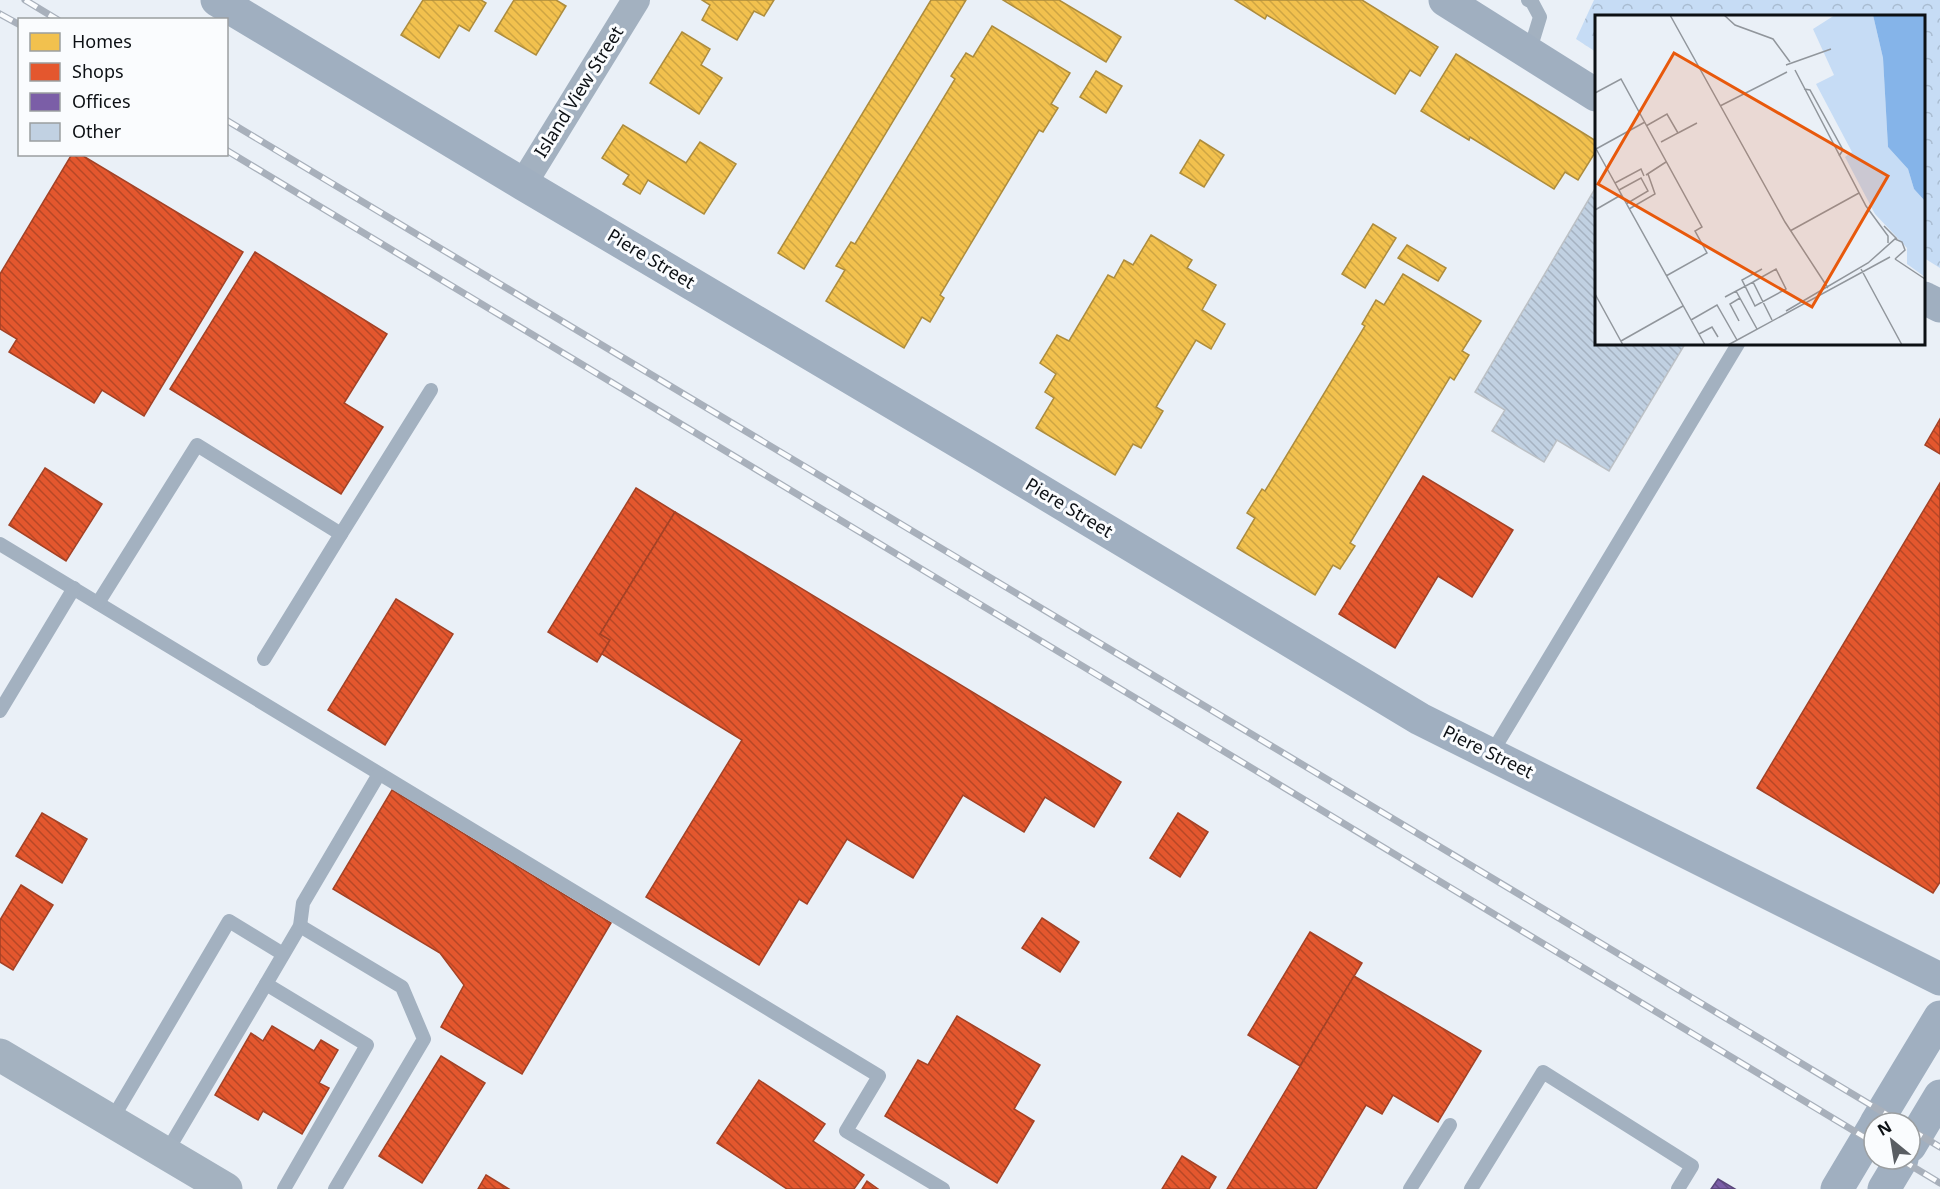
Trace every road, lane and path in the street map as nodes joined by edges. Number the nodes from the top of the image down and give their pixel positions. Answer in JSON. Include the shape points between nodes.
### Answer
{"nodes":[{"id":1,"x":217,"y":0,"type":"edge"},
{"id":2,"x":636,"y":0,"type":"edge"},
{"id":3,"x":1445,"y":0,"type":"edge"},
{"id":4,"x":1528,"y":0,"type":"edge"},
{"id":5,"x":1529,"y":53,"type":"junction"},
{"id":6,"x":1595,"y":94,"type":"edge"},
{"id":7,"x":523,"y":184,"type":"junction"},
{"id":8,"x":1925,"y":299,"type":"edge"},
{"id":9,"x":1940,"y":306,"type":"edge"},
{"id":10,"x":1737,"y":345,"type":"edge"},
{"id":11,"x":431,"y":390,"type":"dead end"},
{"id":12,"x":341,"y":534,"type":"junction"},
{"id":13,"x":0,"y":544,"type":"edge"},
{"id":14,"x":74,"y":588,"type":"junction"},
{"id":15,"x":98,"y":603,"type":"junction"},
{"id":16,"x":264,"y":658,"type":"dead end"},
{"id":17,"x":0,"y":711,"type":"edge"},
{"id":18,"x":1491,"y":754,"type":"junction"},
{"id":19,"x":379,"y":774,"type":"junction"},
{"id":20,"x":300,"y":926,"type":"junction"},
{"id":21,"x":283,"y":954,"type":"junction"},
{"id":22,"x":1940,"y":979,"type":"edge"},
{"id":23,"x":266,"y":984,"type":"junction"},
{"id":24,"x":1940,"y":1017,"type":"edge"},
{"id":25,"x":0,"y":1055,"type":"edge"},
{"id":26,"x":1940,"y":1096,"type":"edge"},
{"id":27,"x":1883,"y":1111,"type":"edge"},
{"id":28,"x":111,"y":1121,"type":"junction"},
{"id":29,"x":1450,"y":1125,"type":"dead end"},
{"id":30,"x":1922,"y":1126,"type":"edge"},
{"id":31,"x":1862,"y":1147,"type":"edge"},
{"id":32,"x":166,"y":1154,"type":"junction"},
{"id":33,"x":1895,"y":1171,"type":"edge"},
{"id":34,"x":207,"y":1184,"type":"edge"},
{"id":35,"x":284,"y":1189,"type":"edge"},
{"id":36,"x":335,"y":1189,"type":"edge"},
{"id":37,"x":943,"y":1189,"type":"edge"},
{"id":38,"x":1410,"y":1189,"type":"edge"},
{"id":39,"x":1471,"y":1189,"type":"edge"},
{"id":40,"x":1678,"y":1189,"type":"edge"},
{"id":41,"x":1837,"y":1189,"type":"edge"},
{"id":42,"x":1884,"y":1189,"type":"edge"}],
"edges":[{"from":1,"to":7,"type":"street","name":"Piere Street"},
{"from":2,"to":7,"type":"street","name":"Island View Street"},
{"from":3,"to":5,"type":"street"},
{"from":4,"to":5,"type":"lane","via":[[1540,17]]},
{"from":5,"to":6,"type":"street"},
{"from":7,"to":18,"type":"street","name":"Piere Street","via":[[1420,719]]},
{"from":8,"to":9,"type":"street"},
{"from":10,"to":18,"type":"lane"},
{"from":11,"to":12,"type":"lane"},
{"from":12,"to":15,"type":"lane","via":[[197,445]]},
{"from":12,"to":16,"type":"lane"},
{"from":13,"to":14,"type":"lane"},
{"from":14,"to":15,"type":"lane"},
{"from":14,"to":17,"type":"lane"},
{"from":15,"to":19,"type":"lane"},
{"from":18,"to":22,"type":"street","name":"Piere Street"},
{"from":19,"to":20,"type":"lane","via":[[303,903]]},
{"from":19,"to":37,"type":"lane","via":[[879,1076],[846,1131]]},
{"from":20,"to":21,"type":"lane"},
{"from":20,"to":36,"type":"lane","via":[[402,987],[424,1039]]},
{"from":21,"to":23,"type":"lane"},
{"from":21,"to":28,"type":"lane","via":[[229,921]]},
{"from":23,"to":32,"type":"lane"},
{"from":23,"to":35,"type":"lane","via":[[367,1046]]},
{"from":24,"to":27,"type":"street"},
{"from":25,"to":28,"type":"main road"},
{"from":26,"to":30,"type":"street"},
{"from":28,"to":32,"type":"main road"},
{"from":29,"to":38,"type":"lane"},
{"from":31,"to":41,"type":"street"},
{"from":32,"to":34,"type":"main road"},
{"from":33,"to":42,"type":"street"},
{"from":39,"to":40,"type":"lane","via":[[1543,1072],[1692,1166]]}]}
